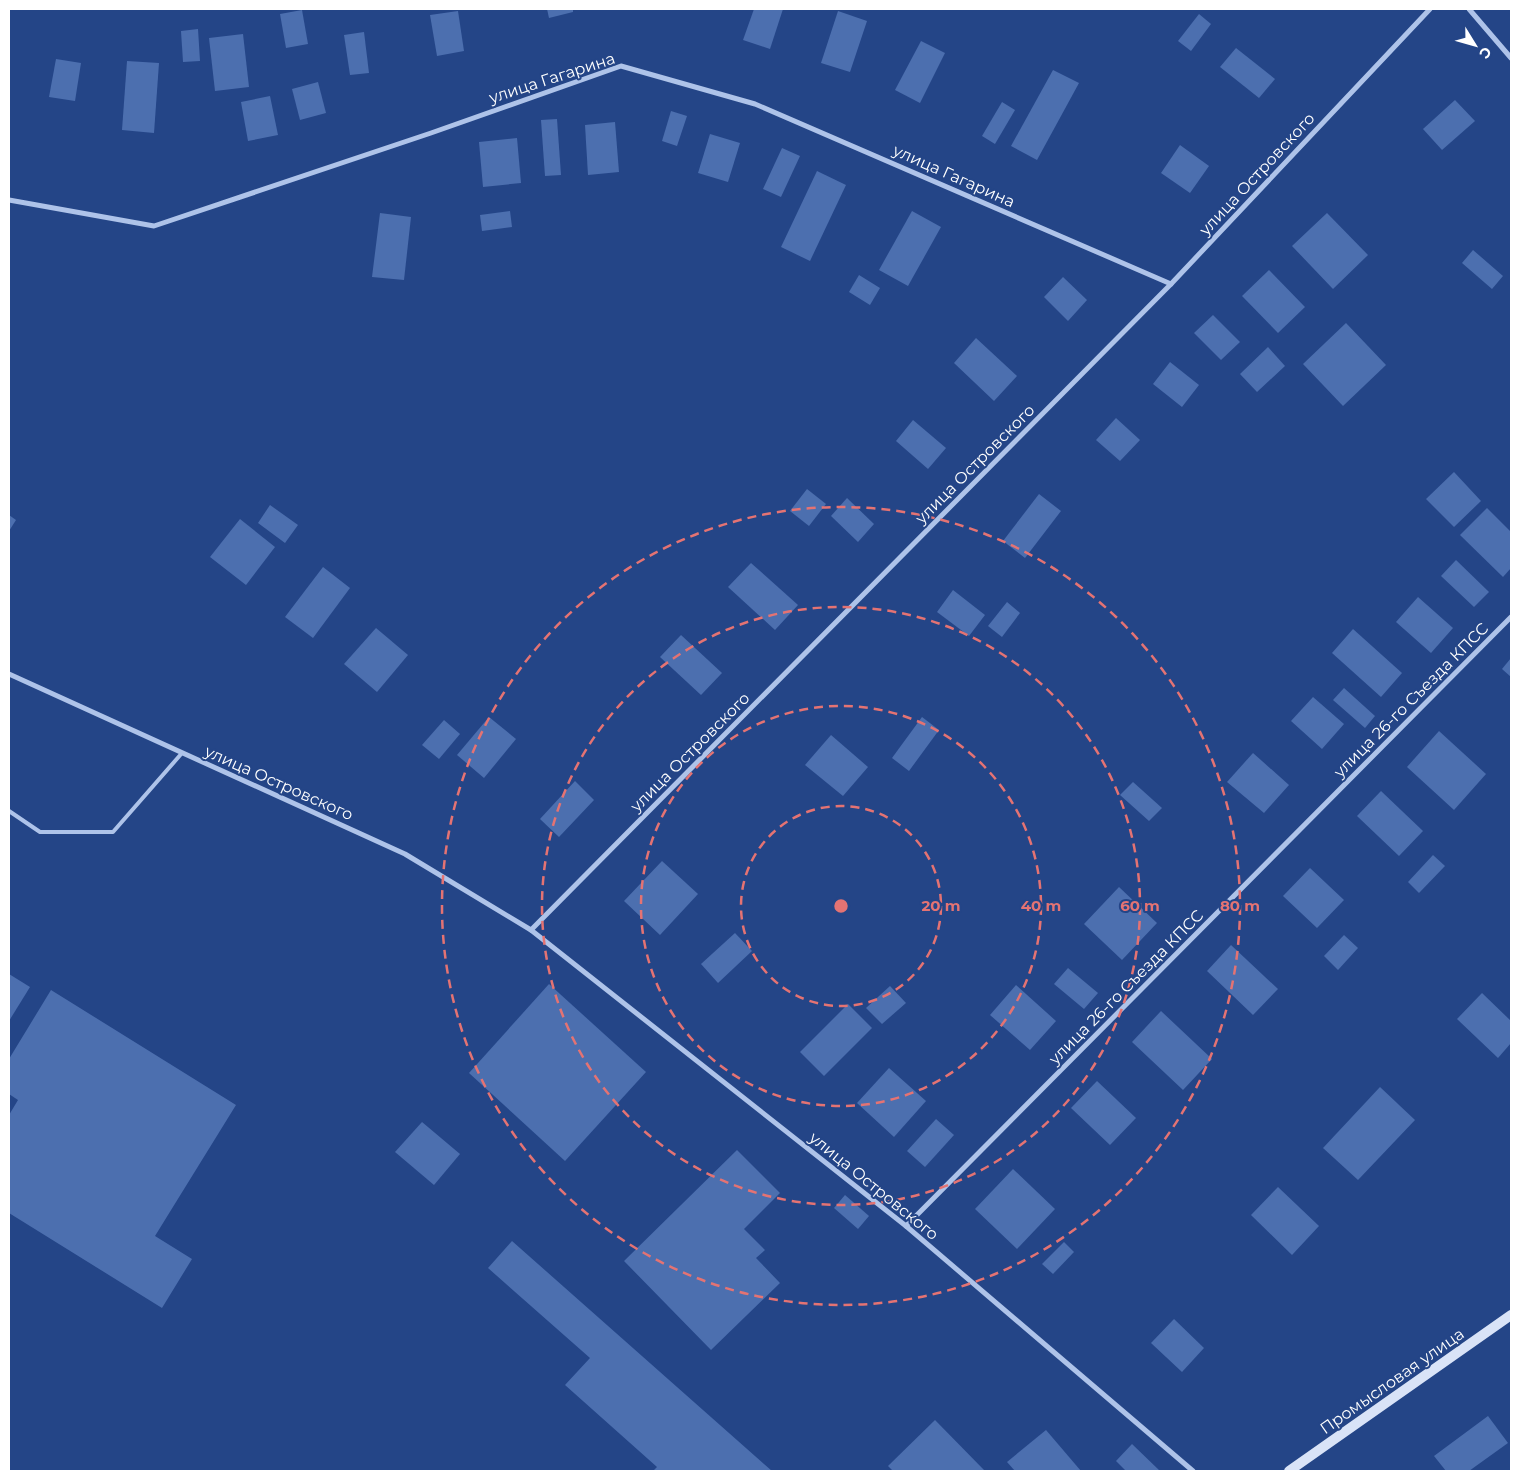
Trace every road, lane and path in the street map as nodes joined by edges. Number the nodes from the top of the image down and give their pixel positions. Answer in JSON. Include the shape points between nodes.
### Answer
{"nodes":[{"id":1,"x":1430,"y":9,"type":"edge"},
{"id":2,"x":1469,"y":9,"type":"edge"},
{"id":3,"x":1511,"y":58,"type":"edge"},
{"id":4,"x":9,"y":200,"type":"edge"},
{"id":5,"x":1171,"y":284,"type":"junction"},
{"id":6,"x":1511,"y":617,"type":"edge"},
{"id":7,"x":9,"y":674,"type":"edge"},
{"id":8,"x":182,"y":753,"type":"junction"},
{"id":9,"x":9,"y":812,"type":"edge"},
{"id":10,"x":531,"y":930,"type":"junction"},
{"id":11,"x":906,"y":1226,"type":"junction"},
{"id":12,"x":1511,"y":1315,"type":"edge"},
{"id":13,"x":1193,"y":1471,"type":"edge"},
{"id":14,"x":1289,"y":1471,"type":"edge"}],
"edges":[{"from":1,"to":5,"type":"street","name":"улица Островского"},
{"from":2,"to":3,"type":"street"},
{"from":4,"to":5,"type":"street","name":"улица Гагарина","via":[[154,226],[621,66],[756,104]]},
{"from":5,"to":10,"type":"street","name":"улица Островского"},
{"from":6,"to":11,"type":"street","name":"улица 26-го Съезда КПСС"},
{"from":7,"to":8,"type":"street","name":"улица Островского"},
{"from":8,"to":9,"type":"lane","via":[[113,832],[40,832]]},
{"from":8,"to":10,"type":"street","name":"улица Островского","via":[[405,854]]},
{"from":10,"to":11,"type":"street","name":"улица Островского"},
{"from":11,"to":13,"type":"street","name":"улица Островского"},
{"from":12,"to":14,"type":"main road","name":"Промысловая улица"}]}
